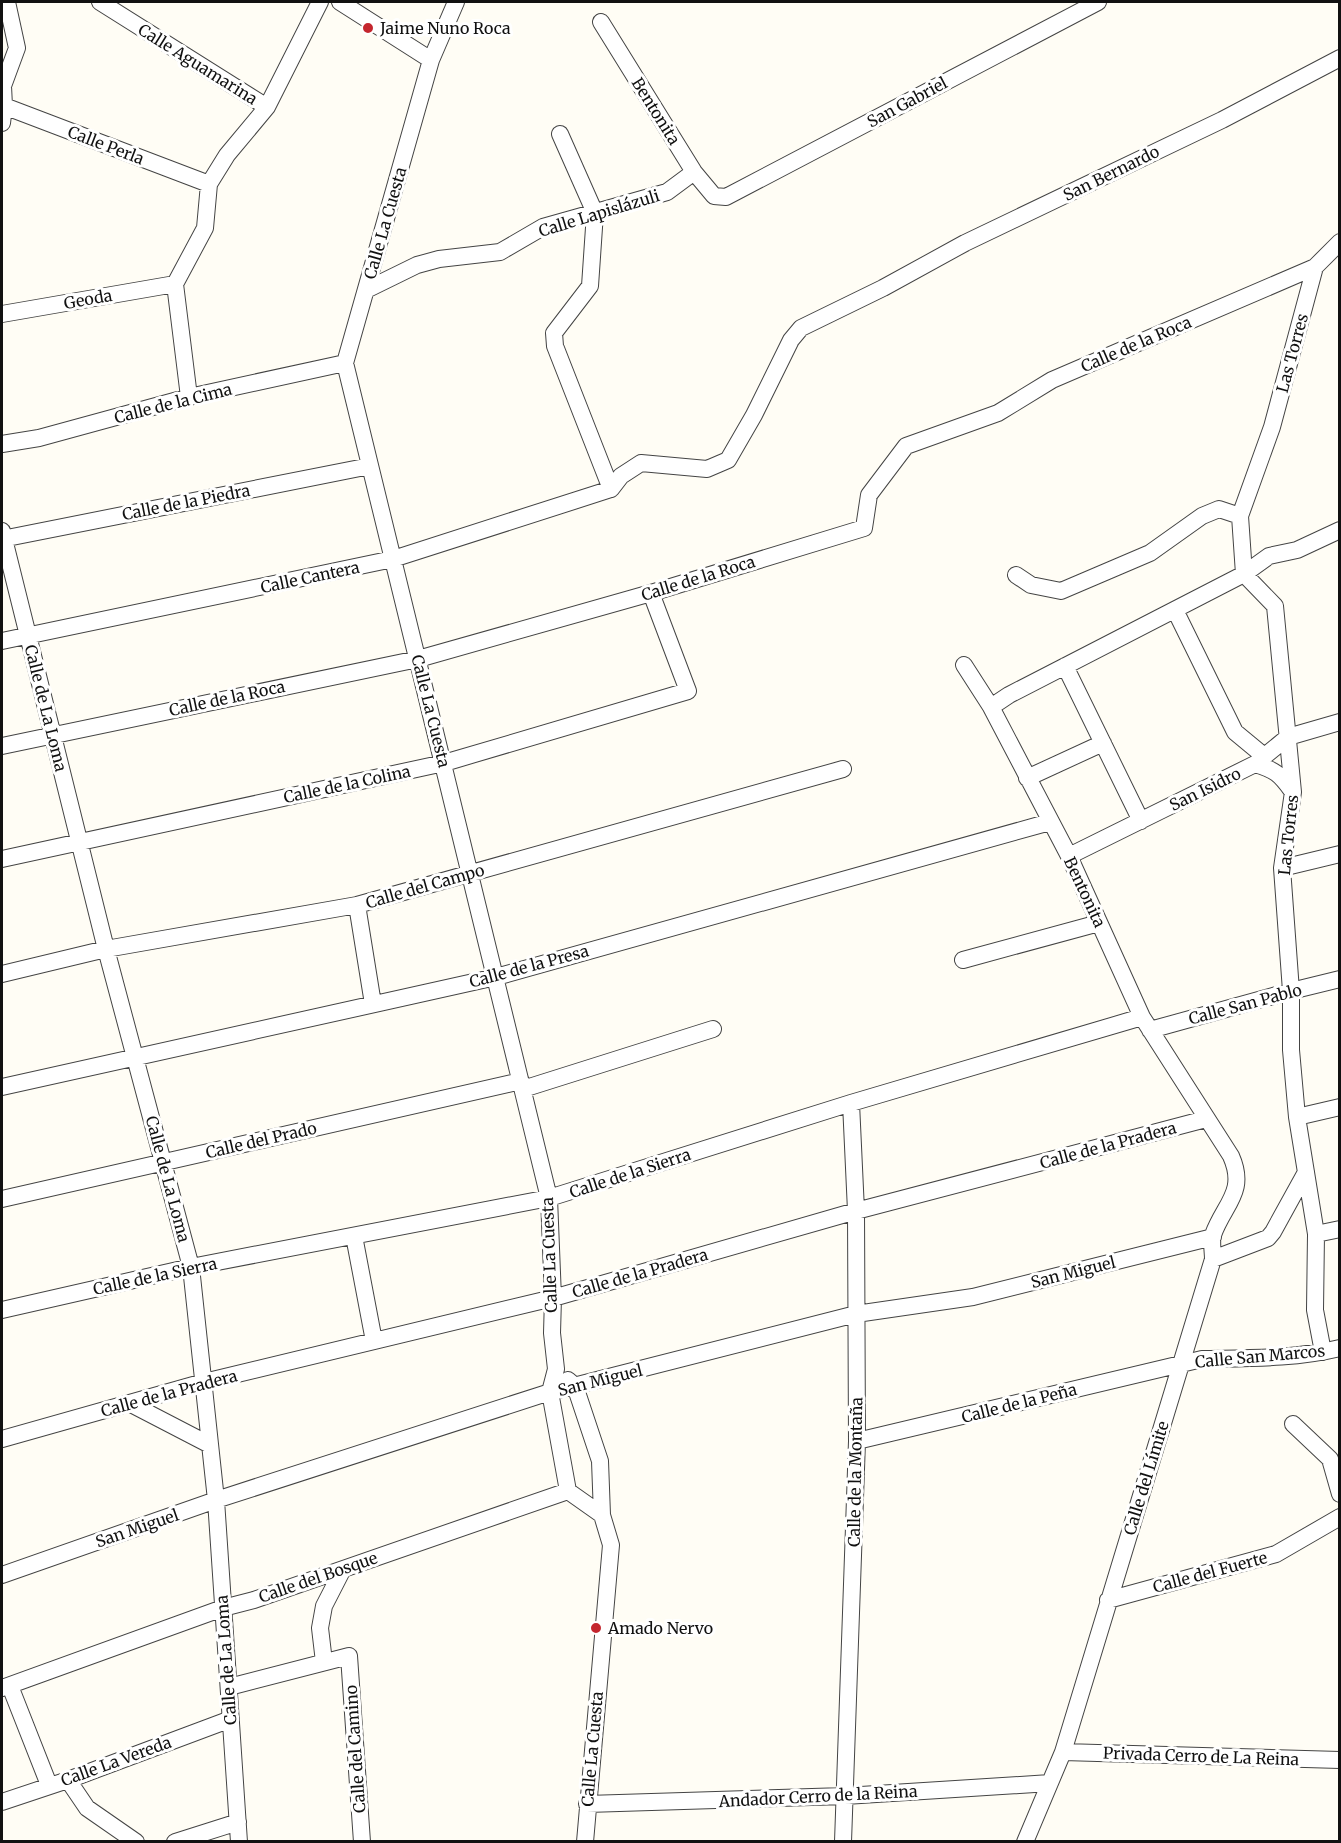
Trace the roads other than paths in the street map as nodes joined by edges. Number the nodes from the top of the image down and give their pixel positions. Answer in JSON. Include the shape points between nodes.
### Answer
{"nodes":[{"id":1,"x":7,"y":2,"type":"edge"},
{"id":2,"x":100,"y":2,"type":"edge"},
{"id":3,"x":320,"y":2,"type":"edge"},
{"id":4,"x":340,"y":2,"type":"edge"},
{"id":5,"x":456,"y":2,"type":"edge"},
{"id":6,"x":1098,"y":2,"type":"edge"},
{"id":7,"x":601,"y":22,"type":"dead end"},
{"id":8,"x":1340,"y":58,"type":"edge"},
{"id":9,"x":431,"y":60,"type":"junction"},
{"id":10,"x":2,"y":86,"type":"edge"},
{"id":11,"x":4,"y":105,"type":"junction"},
{"id":12,"x":267,"y":107,"type":"junction"},
{"id":13,"x":2,"y":123,"type":"edge"},
{"id":14,"x":560,"y":134,"type":"dead end"},
{"id":15,"x":694,"y":172,"type":"junction"},
{"id":16,"x":209,"y":184,"type":"junction"},
{"id":17,"x":714,"y":196,"type":"joint"},
{"id":18,"x":595,"y":213,"type":"junction"},
{"id":19,"x":1340,"y":242,"type":"edge"},
{"id":20,"x":1315,"y":267,"type":"junction"},
{"id":21,"x":175,"y":284,"type":"junction"},
{"id":22,"x":366,"y":290,"type":"junction"},
{"id":23,"x":2,"y":314,"type":"edge"},
{"id":24,"x":345,"y":363,"type":"junction"},
{"id":25,"x":189,"y":397,"type":"junction"},
{"id":26,"x":2,"y":444,"type":"edge"},
{"id":27,"x":370,"y":466,"type":"junction"},
{"id":28,"x":611,"y":489,"type":"junction"},
{"id":29,"x":1240,"y":516,"type":"junction"},
{"id":30,"x":1340,"y":531,"type":"edge"},
{"id":31,"x":2,"y":536,"type":"edge"},
{"id":32,"x":393,"y":559,"type":"junction"},
{"id":33,"x":1016,"y":574,"type":"dead end"},
{"id":34,"x":1244,"y":574,"type":"junction"},
{"id":35,"x":651,"y":593,"type":"junction"},
{"id":36,"x":1175,"y":609,"type":"junction"},
{"id":37,"x":28,"y":635,"type":"junction"},
{"id":38,"x":2,"y":641,"type":"edge"},
{"id":39,"x":418,"y":659,"type":"junction"},
{"id":40,"x":964,"y":665,"type":"dead end"},
{"id":41,"x":1065,"y":666,"type":"junction"},
{"id":42,"x":991,"y":707,"type":"junction"},
{"id":43,"x":1340,"y":722,"type":"edge"},
{"id":44,"x":52,"y":734,"type":"junction"},
{"id":45,"x":1288,"y":737,"type":"junction"},
{"id":46,"x":1103,"y":743,"type":"junction"},
{"id":47,"x":2,"y":746,"type":"edge"},
{"id":48,"x":1260,"y":760,"type":"junction"},
{"id":49,"x":444,"y":763,"type":"junction"},
{"id":50,"x":843,"y":769,"type":"dead end"},
{"id":51,"x":1027,"y":778,"type":"junction"},
{"id":52,"x":1293,"y":792,"type":"junction"},
{"id":53,"x":1141,"y":820,"type":"junction"},
{"id":54,"x":1050,"y":822,"type":"junction"},
{"id":55,"x":80,"y":842,"type":"junction"},
{"id":56,"x":1340,"y":854,"type":"edge"},
{"id":57,"x":1069,"y":856,"type":"junction"},
{"id":58,"x":2,"y":859,"type":"edge"},
{"id":59,"x":1282,"y":868,"type":"junction"},
{"id":60,"x":471,"y":873,"type":"junction"},
{"id":61,"x":357,"y":904,"type":"junction"},
{"id":62,"x":1099,"y":923,"type":"junction"},
{"id":63,"x":106,"y":949,"type":"junction"},
{"id":64,"x":963,"y":960,"type":"dead end"},
{"id":65,"x":2,"y":974,"type":"edge"},
{"id":66,"x":495,"y":977,"type":"junction"},
{"id":67,"x":1340,"y":980,"type":"edge"},
{"id":68,"x":1291,"y":991,"type":"junction"},
{"id":69,"x":373,"y":1004,"type":"junction"},
{"id":70,"x":1146,"y":1024,"type":"junction"},
{"id":71,"x":713,"y":1029,"type":"dead end"},
{"id":72,"x":135,"y":1057,"type":"junction"},
{"id":73,"x":522,"y":1085,"type":"junction"},
{"id":74,"x":2,"y":1087,"type":"edge"},
{"id":75,"x":851,"y":1103,"type":"junction"},
{"id":76,"x":1340,"y":1107,"type":"edge"},
{"id":77,"x":1296,"y":1117,"type":"junction"},
{"id":78,"x":1206,"y":1119,"type":"junction"},
{"id":79,"x":163,"y":1162,"type":"junction"},
{"id":80,"x":1306,"y":1172,"type":"junction"},
{"id":81,"x":2,"y":1198,"type":"edge"},
{"id":82,"x":549,"y":1198,"type":"junction"},
{"id":83,"x":856,"y":1211,"type":"junction"},
{"id":84,"x":1340,"y":1229,"type":"edge"},
{"id":85,"x":1316,"y":1234,"type":"junction"},
{"id":86,"x":354,"y":1236,"type":"junction"},
{"id":87,"x":1213,"y":1237,"type":"junction"},
{"id":88,"x":1213,"y":1259,"type":"junction"},
{"id":89,"x":192,"y":1267,"type":"junction"},
{"id":90,"x":553,"y":1298,"type":"junction"},
{"id":91,"x":2,"y":1310,"type":"edge"},
{"id":92,"x":856,"y":1314,"type":"junction"},
{"id":93,"x":374,"y":1341,"type":"junction"},
{"id":94,"x":1331,"y":1350,"type":"edge"},
{"id":95,"x":1181,"y":1364,"type":"junction"},
{"id":96,"x":556,"y":1369,"type":"junction"},
{"id":97,"x":204,"y":1382,"type":"junction"},
{"id":98,"x":575,"y":1386,"type":"junction"},
{"id":99,"x":550,"y":1392,"type":"junction"},
{"id":100,"x":129,"y":1403,"type":"junction"},
{"id":101,"x":1293,"y":1424,"type":"dead end"},
{"id":102,"x":2,"y":1439,"type":"edge"},
{"id":103,"x":857,"y":1442,"type":"junction"},
{"id":104,"x":210,"y":1445,"type":"junction"},
{"id":105,"x":568,"y":1491,"type":"junction"},
{"id":106,"x":1340,"y":1494,"type":"edge"},
{"id":107,"x":216,"y":1500,"type":"junction"},
{"id":108,"x":602,"y":1515,"type":"junction"},
{"id":109,"x":1340,"y":1517,"type":"edge"},
{"id":110,"x":343,"y":1569,"type":"junction"},
{"id":111,"x":2,"y":1575,"type":"edge"},
{"id":112,"x":1108,"y":1600,"type":"junction"},
{"id":113,"x":223,"y":1608,"type":"junction"},
{"id":114,"x":324,"y":1662,"type":"junction"},
{"id":115,"x":6,"y":1687,"type":"edge"},
{"id":116,"x":229,"y":1687,"type":"junction"},
{"id":117,"x":231,"y":1719,"type":"junction"},
{"id":118,"x":1063,"y":1752,"type":"junction"},
{"id":119,"x":1340,"y":1760,"type":"edge"},
{"id":120,"x":68,"y":1780,"type":"junction"},
{"id":121,"x":1050,"y":1783,"type":"junction"},
{"id":122,"x":49,"y":1785,"type":"junction"},
{"id":123,"x":845,"y":1796,"type":"junction"},
{"id":124,"x":2,"y":1802,"type":"edge"},
{"id":125,"x":587,"y":1804,"type":"junction"},
{"id":126,"x":238,"y":1822,"type":"junction"},
{"id":127,"x":136,"y":1842,"type":"edge"},
{"id":128,"x":175,"y":1842,"type":"edge"},
{"id":129,"x":239,"y":1842,"type":"edge"},
{"id":130,"x":362,"y":1842,"type":"edge"},
{"id":131,"x":585,"y":1842,"type":"edge"},
{"id":132,"x":843,"y":1842,"type":"edge"},
{"id":133,"x":1024,"y":1842,"type":"edge"}],
"edges":[{"from":1,"to":10,"type":"street","via":[[17,48]]},
{"from":2,"to":12,"type":"street","name":"Calle Aguamarina"},
{"from":3,"to":12,"type":"street","name":"Calle Aguamarina"},
{"from":4,"to":9,"type":"street"},
{"from":5,"to":9,"type":"street","name":"Calle La Cuesta"},
{"from":6,"to":17,"type":"street","name":"San Gabriel","via":[[726,197]]},
{"from":7,"to":15,"type":"street","name":"Bentonita"},
{"from":8,"to":28,"type":"street","name":"San Bernardo","via":[[801,328],[728,460],[707,469],[641,463],[621,476]]},
{"from":9,"to":22,"type":"street","name":"Calle La Cuesta"},
{"from":10,"to":11,"type":"street"},
{"from":11,"to":13,"type":"street"},
{"from":11,"to":16,"type":"street","name":"Calle Perla"},
{"from":12,"to":16,"type":"street","name":"Calle Aguamarina","via":[[227,155]]},
{"from":14,"to":18,"type":"street"},
{"from":15,"to":17,"type":"street","name":"Bentonita"},
{"from":15,"to":18,"type":"street","name":"Calle Lapislázuli","via":[[667,192]]},
{"from":16,"to":21,"type":"street","name":"Calle Aguamarina","via":[[205,228]]},
{"from":18,"to":22,"type":"street","name":"Calle Lapislázuli","via":[[543,228],[500,252],[417,265]]},
{"from":18,"to":28,"type":"street","via":[[591,286],[554,333],[555,346]]},
{"from":19,"to":20,"type":"street"},
{"from":20,"to":29,"type":"street","name":"Las Torres","via":[[1272,427]]},
{"from":20,"to":35,"type":"street","name":"Calle de la Roca","via":[[1052,380],[998,413],[906,446],[869,495],[864,528]]},
{"from":21,"to":23,"type":"street","name":"Geoda"},
{"from":21,"to":25,"type":"street"},
{"from":22,"to":24,"type":"street","name":"Calle La Cuesta"},
{"from":24,"to":25,"type":"street","name":"Calle de la Cima"},
{"from":24,"to":27,"type":"street","name":"Calle La Cuesta"},
{"from":25,"to":26,"type":"street","name":"Calle de la Cima","via":[[39,438]]},
{"from":27,"to":31,"type":"street","name":"Calle de la Piedra"},
{"from":27,"to":32,"type":"street","name":"Calle La Cuesta"},
{"from":28,"to":32,"type":"street","name":"Calle Cantera"},
{"from":29,"to":33,"type":"street","via":[[1219,509],[1202,516],[1150,552],[1061,591],[1031,585]]},
{"from":29,"to":34,"type":"street","name":"Las Torres"},
{"from":30,"to":34,"type":"street","via":[[1297,550],[1269,556]]},
{"from":31,"to":37,"type":"street","name":"Calle de La Loma"},
{"from":32,"to":37,"type":"street","name":"Calle Cantera"},
{"from":32,"to":39,"type":"street","name":"Calle La Cuesta"},
{"from":34,"to":36,"type":"street"},
{"from":34,"to":45,"type":"street","name":"Las Torres","via":[[1275,606]]},
{"from":35,"to":39,"type":"street","name":"Calle de la Roca"},
{"from":35,"to":49,"type":"street","name":"Calle de la Colina","via":[[688,691]]},
{"from":36,"to":41,"type":"street"},
{"from":36,"to":48,"type":"street","via":[[1235,732]]},
{"from":37,"to":38,"type":"street","name":"Calle Cantera"},
{"from":37,"to":44,"type":"street","name":"Calle de La Loma"},
{"from":39,"to":44,"type":"street","name":"Calle de la Roca"},
{"from":39,"to":49,"type":"street","name":"Calle La Cuesta"},
{"from":40,"to":42,"type":"street","name":"Bentonita"},
{"from":41,"to":42,"type":"street"},
{"from":41,"to":46,"type":"street"},
{"from":42,"to":51,"type":"street","name":"Bentonita"},
{"from":43,"to":45,"type":"street","name":"San Isidro"},
{"from":44,"to":47,"type":"street","name":"Calle de la Roca"},
{"from":44,"to":55,"type":"street","name":"Calle de La Loma"},
{"from":45,"to":48,"type":"street","name":"San Isidro"},
{"from":45,"to":52,"type":"street","name":"Las Torres"},
{"from":46,"to":51,"type":"street"},
{"from":46,"to":53,"type":"street"},
{"from":48,"to":52,"type":"street","via":[[1281,775]]},
{"from":48,"to":53,"type":"street","name":"San Isidro"},
{"from":49,"to":55,"type":"street","name":"Calle de la Colina"},
{"from":49,"to":60,"type":"street","name":"Calle La Cuesta"},
{"from":50,"to":60,"type":"street","name":"Calle del Campo"},
{"from":51,"to":54,"type":"street","name":"Bentonita"},
{"from":52,"to":59,"type":"street","name":"Las Torres"},
{"from":53,"to":57,"type":"street","name":"San Isidro"},
{"from":54,"to":57,"type":"street","name":"Bentonita"},
{"from":54,"to":66,"type":"street","name":"Calle de la Presa"},
{"from":55,"to":58,"type":"street","name":"Calle de la Colina"},
{"from":55,"to":63,"type":"street","name":"Calle de La Loma"},
{"from":56,"to":59,"type":"street"},
{"from":57,"to":62,"type":"street","name":"Bentonita"},
{"from":59,"to":68,"type":"street","name":"Las Torres"},
{"from":60,"to":61,"type":"street","name":"Calle del Campo"},
{"from":60,"to":66,"type":"street","name":"Calle La Cuesta"},
{"from":61,"to":63,"type":"street","name":"Calle del Campo"},
{"from":61,"to":69,"type":"street"},
{"from":62,"to":64,"type":"street"},
{"from":62,"to":70,"type":"street","name":"Bentonita"},
{"from":63,"to":65,"type":"street","name":"Calle del Campo"},
{"from":63,"to":72,"type":"street","name":"Calle de La Loma"},
{"from":66,"to":69,"type":"street","name":"Calle de la Presa"},
{"from":66,"to":73,"type":"street","name":"Calle La Cuesta"},
{"from":67,"to":68,"type":"street","name":"Calle San Pablo"},
{"from":68,"to":70,"type":"street","name":"Calle San Pablo"},
{"from":68,"to":77,"type":"street","name":"Las Torres"},
{"from":69,"to":72,"type":"street","name":"Calle de la Presa"},
{"from":70,"to":75,"type":"street","name":"Calle de la Sierra"},
{"from":70,"to":78,"type":"street","name":"Bentonita"},
{"from":71,"to":73,"type":"street","name":"Calle del Prado"},
{"from":72,"to":74,"type":"street","name":"Calle de la Presa"},
{"from":72,"to":79,"type":"street","name":"Calle de La Loma"},
{"from":73,"to":79,"type":"street","name":"Calle del Prado"},
{"from":73,"to":82,"type":"street","name":"Calle La Cuesta"},
{"from":75,"to":82,"type":"street","name":"Calle de la Sierra"},
{"from":75,"to":83,"type":"street","name":"Calle de la Montaña"},
{"from":76,"to":77,"type":"street"},
{"from":77,"to":80,"type":"street","name":"Las Torres"},
{"from":78,"to":83,"type":"street","name":"Calle de la Pradera"},
{"from":78,"to":87,"type":"street","name":"Calle del Límite","via":[[1237,1170],[1236,1187]]},
{"from":79,"to":81,"type":"street","name":"Calle del Prado"},
{"from":79,"to":89,"type":"street","name":"Calle de La Loma"},
{"from":80,"to":85,"type":"street","name":"Las Torres"},
{"from":80,"to":88,"type":"street","via":[[1268,1238]]},
{"from":82,"to":86,"type":"street","name":"Calle de la Sierra"},
{"from":82,"to":90,"type":"street","name":"Calle La Cuesta"},
{"from":83,"to":90,"type":"street","name":"Calle de la Pradera"},
{"from":83,"to":92,"type":"street","name":"Calle de la Montaña"},
{"from":84,"to":85,"type":"street"},
{"from":85,"to":94,"type":"street","name":"Las Torres","via":[[1315,1310]]},
{"from":86,"to":89,"type":"street","name":"Calle de la Sierra"},
{"from":86,"to":93,"type":"street"},
{"from":87,"to":88,"type":"street","name":"Calle del Límite"},
{"from":87,"to":92,"type":"street","name":"San Miguel","via":[[973,1297]]},
{"from":88,"to":95,"type":"street","name":"Calle del Límite"},
{"from":89,"to":91,"type":"street","name":"Calle de la Sierra"},
{"from":89,"to":97,"type":"street","name":"Calle de La Loma"},
{"from":90,"to":93,"type":"street","name":"Calle de la Pradera"},
{"from":90,"to":96,"type":"street","name":"Calle La Cuesta"},
{"from":92,"to":98,"type":"street","name":"San Miguel"},
{"from":92,"to":103,"type":"street","name":"Calle de la Montaña"},
{"from":93,"to":97,"type":"street","name":"Calle de la Pradera"},
{"from":94,"to":95,"type":"street","name":"Calle San Marcos","via":[[1202,1359]]},
{"from":95,"to":103,"type":"street","name":"Calle de la Peña"},
{"from":95,"to":112,"type":"street","name":"Calle del Límite"},
{"from":96,"to":98,"type":"street","name":"Calle La Cuesta"},
{"from":96,"to":99,"type":"street","name":"Calle La Cuesta"},
{"from":97,"to":100,"type":"street","name":"Calle de la Pradera"},
{"from":97,"to":104,"type":"street","name":"Calle de La Loma"},
{"from":98,"to":99,"type":"street","name":"San Miguel"},
{"from":98,"to":108,"type":"street","name":"Calle La Cuesta","via":[[600,1461]]},
{"from":99,"to":105,"type":"street","name":"Calle La Cuesta"},
{"from":99,"to":107,"type":"street","name":"San Miguel"},
{"from":100,"to":102,"type":"street","name":"Calle de la Pradera"},
{"from":100,"to":104,"type":"street"},
{"from":101,"to":106,"type":"street","via":[[1330,1459]]},
{"from":103,"to":123,"type":"street","name":"Calle de la Montaña"},
{"from":104,"to":107,"type":"street","name":"Calle de La Loma"},
{"from":105,"to":108,"type":"street"},
{"from":105,"to":110,"type":"street","name":"Calle del Bosque"},
{"from":107,"to":111,"type":"street","name":"San Miguel"},
{"from":107,"to":113,"type":"street","name":"Calle de La Loma"},
{"from":108,"to":125,"type":"street","name":"Calle La Cuesta","via":[[611,1545]]},
{"from":109,"to":112,"type":"street","name":"Calle del Fuerte","via":[[1276,1554]]},
{"from":110,"to":113,"type":"street","name":"Calle del Bosque"},
{"from":110,"to":114,"type":"street","via":[[324,1606],[320,1628]]},
{"from":112,"to":118,"type":"street","name":"Calle del Límite"},
{"from":113,"to":115,"type":"street","name":"Calle del Bosque"},
{"from":113,"to":116,"type":"street","name":"Calle de La Loma"},
{"from":114,"to":116,"type":"street"},
{"from":114,"to":130,"type":"street","name":"Calle del Camino","via":[[349,1656]]},
{"from":115,"to":122,"type":"street"},
{"from":116,"to":117,"type":"street","name":"Calle de La Loma"},
{"from":117,"to":120,"type":"street","name":"Calle La Vereda"},
{"from":117,"to":126,"type":"street","name":"Calle de La Loma"},
{"from":118,"to":119,"type":"street","name":"Privada Cerro de La Reina"},
{"from":118,"to":121,"type":"street","name":"Calle del Límite"},
{"from":120,"to":122,"type":"street","name":"Calle La Vereda"},
{"from":120,"to":127,"type":"street","via":[[87,1808]]},
{"from":121,"to":123,"type":"street","name":"Andador Cerro de la Reina"},
{"from":121,"to":133,"type":"street","name":"Calle del Límite"},
{"from":122,"to":124,"type":"street","name":"Calle La Vereda"},
{"from":123,"to":125,"type":"street","name":"Andador Cerro de la Reina"},
{"from":123,"to":132,"type":"street","name":"Calle de la Montaña"},
{"from":125,"to":131,"type":"street","name":"Calle La Cuesta"},
{"from":126,"to":128,"type":"street"},
{"from":126,"to":129,"type":"street","name":"Calle de La Loma"}]}
